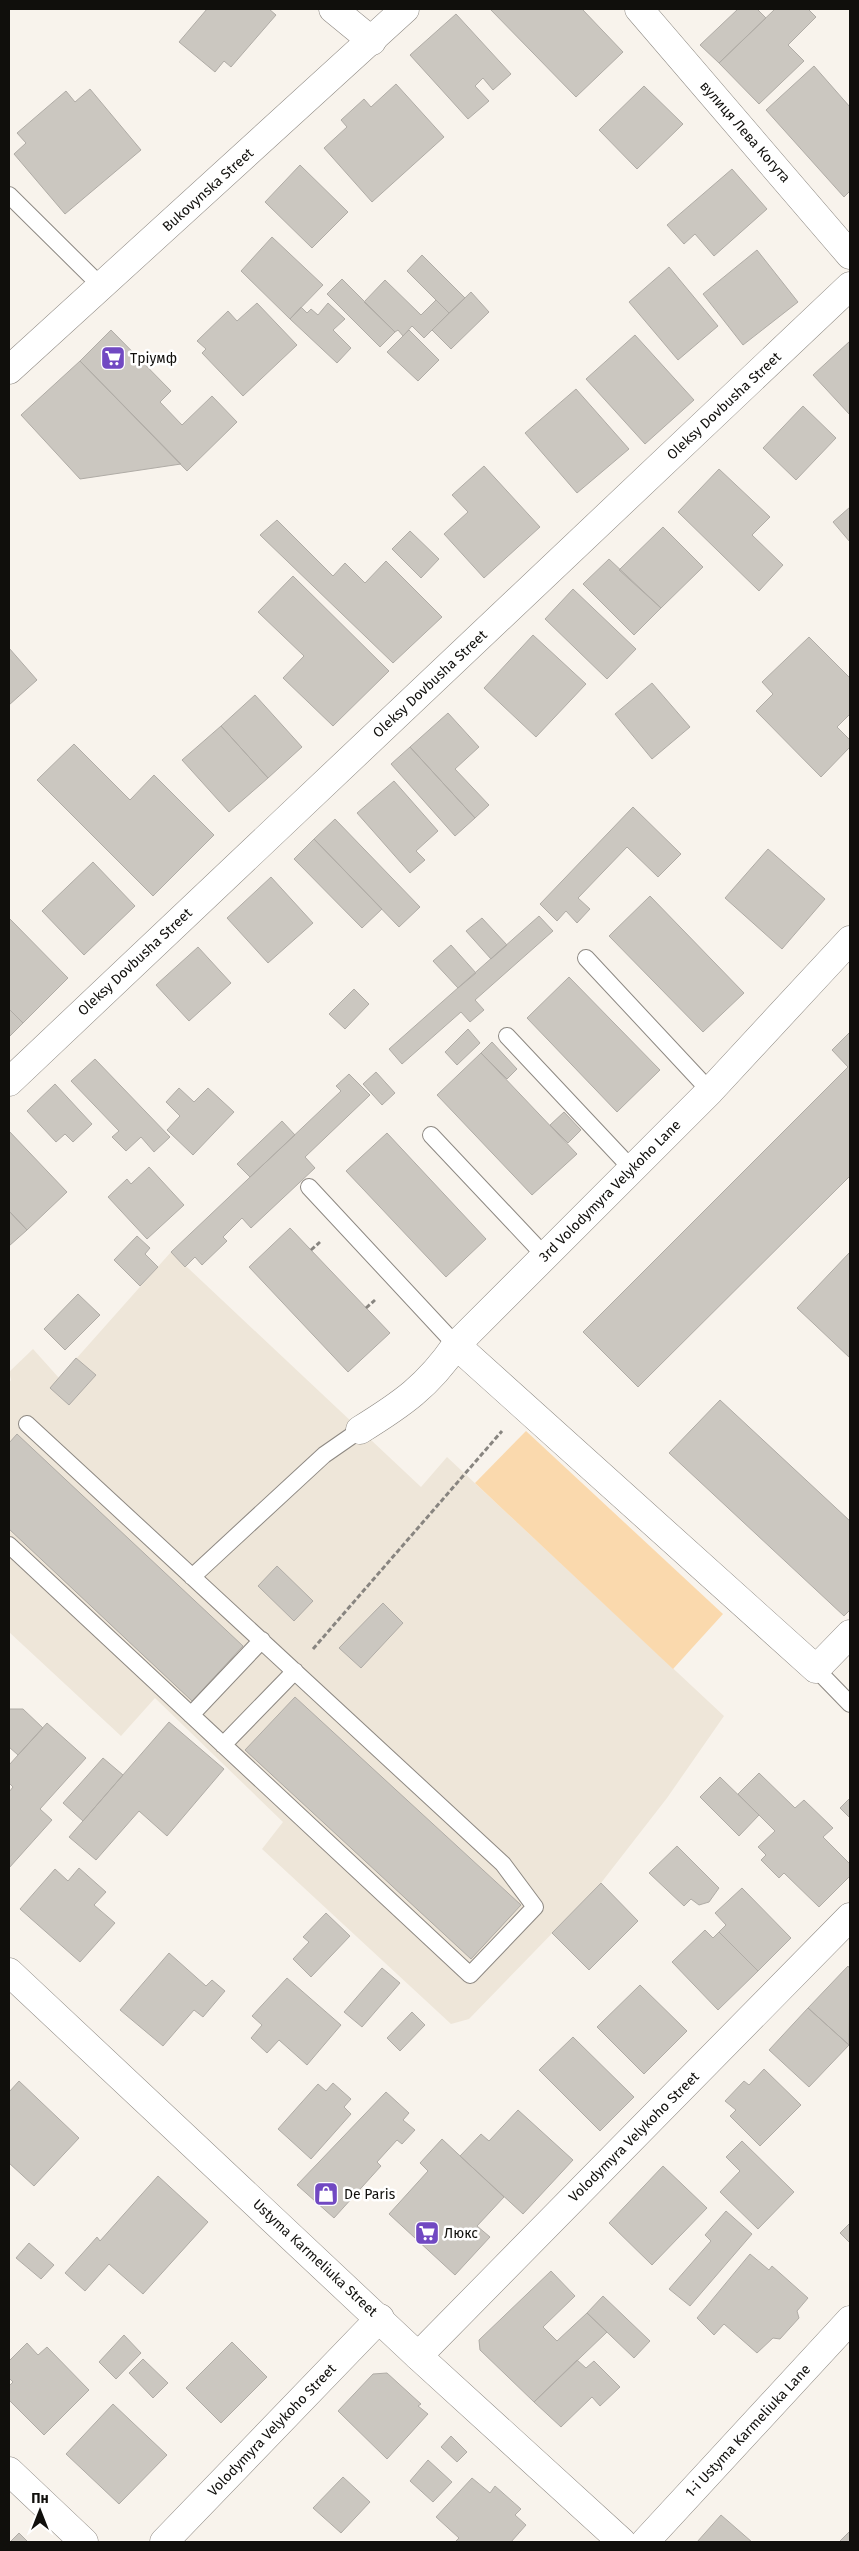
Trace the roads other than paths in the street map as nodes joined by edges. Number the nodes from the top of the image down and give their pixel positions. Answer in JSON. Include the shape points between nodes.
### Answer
{"nodes":[{"id":1,"x":333,"y":9,"type":"edge"},
{"id":2,"x":405,"y":9,"type":"edge"},
{"id":3,"x":639,"y":9,"type":"edge"},
{"id":4,"x":372,"y":41,"type":"junction"},
{"id":5,"x":9,"y":195,"type":"edge"},
{"id":6,"x":850,"y":255,"type":"edge"},
{"id":7,"x":101,"y":286,"type":"junction"},
{"id":8,"x":850,"y":286,"type":"edge"},
{"id":9,"x":9,"y":370,"type":"edge"},
{"id":10,"x":850,"y":940,"type":"edge"},
{"id":11,"x":586,"y":958,"type":"dead end"},
{"id":12,"x":507,"y":1036,"type":"dead end"},
{"id":13,"x":9,"y":1082,"type":"edge"},
{"id":14,"x":710,"y":1091,"type":"junction"},
{"id":15,"x":431,"y":1135,"type":"dead end"},
{"id":16,"x":632,"y":1169,"type":"junction"},
{"id":17,"x":309,"y":1187,"type":"dead end"},
{"id":18,"x":545,"y":1256,"type":"junction"},
{"id":19,"x":456,"y":1345,"type":"junction"},
{"id":20,"x":27,"y":1424,"type":"dead end"},
{"id":21,"x":360,"y":1430,"type":"joint"},
{"id":22,"x":9,"y":1545,"type":"edge"},
{"id":23,"x":192,"y":1577,"type":"junction"},
{"id":24,"x":850,"y":1634,"type":"edge"},
{"id":25,"x":262,"y":1640,"type":"junction"},
{"id":26,"x":816,"y":1669,"type":"junction"},
{"id":27,"x":295,"y":1671,"type":"junction"},
{"id":28,"x":850,"y":1704,"type":"edge"},
{"id":29,"x":191,"y":1715,"type":"junction"},
{"id":30,"x":223,"y":1745,"type":"junction"},
{"id":31,"x":850,"y":1917,"type":"edge"},
{"id":32,"x":9,"y":1972,"type":"edge"},
{"id":33,"x":380,"y":2318,"type":"junction"},
{"id":34,"x":850,"y":2320,"type":"edge"},
{"id":35,"x":418,"y":2356,"type":"junction"},
{"id":36,"x":9,"y":2472,"type":"edge"},
{"id":37,"x":84,"y":2542,"type":"edge"},
{"id":38,"x":164,"y":2542,"type":"edge"},
{"id":39,"x":622,"y":2542,"type":"edge"},
{"id":40,"x":645,"y":2542,"type":"edge"}],
"edges":[{"from":1,"to":4,"type":"street"},
{"from":2,"to":4,"type":"street","name":"Bukovynska Street"},
{"from":3,"to":6,"type":"street","name":"вулиця Лева Когута"},
{"from":4,"to":7,"type":"street","name":"Bukovynska Street"},
{"from":5,"to":7,"type":"lane"},
{"from":7,"to":9,"type":"street","name":"Bukovynska Street"},
{"from":8,"to":13,"type":"street","name":"Oleksy Dovbusha Street"},
{"from":10,"to":14,"type":"street","name":"3rd Volodymyra Velykoho Lane"},
{"from":11,"to":14,"type":"lane"},
{"from":12,"to":16,"type":"lane"},
{"from":14,"to":16,"type":"street","name":"3rd Volodymyra Velykoho Lane"},
{"from":15,"to":18,"type":"lane"},
{"from":16,"to":18,"type":"street","name":"3rd Volodymyra Velykoho Lane"},
{"from":17,"to":19,"type":"lane"},
{"from":18,"to":19,"type":"street","name":"3rd Volodymyra Velykoho Lane"},
{"from":19,"to":21,"type":"street","name":"3rd Volodymyra Velykoho Lane","via":[[438,1372],[402,1404]]},
{"from":19,"to":26,"type":"street"},
{"from":20,"to":23,"type":"lane"},
{"from":21,"to":23,"type":"lane","via":[[324,1455]]},
{"from":22,"to":29,"type":"lane"},
{"from":23,"to":25,"type":"lane"},
{"from":24,"to":26,"type":"street"},
{"from":25,"to":27,"type":"lane"},
{"from":25,"to":29,"type":"lane"},
{"from":26,"to":28,"type":"lane"},
{"from":27,"to":30,"type":"lane"},
{"from":27,"to":30,"type":"lane","via":[[503,1864],[534,1907],[470,1975]]},
{"from":29,"to":30,"type":"lane"},
{"from":31,"to":35,"type":"street","name":"Volodymyra Velykoho Street"},
{"from":32,"to":33,"type":"street","name":"Ustyma Karmeliuka Street"},
{"from":33,"to":35,"type":"street","name":"Ustyma Karmeliuka Street"},
{"from":33,"to":38,"type":"street","name":"Volodymyra Velykoho Street"},
{"from":34,"to":40,"type":"street","name":"1-i Ustyma Karmeliuka Lane"},
{"from":35,"to":39,"type":"street","name":"Ustyma Karmeliuka Street"},
{"from":36,"to":37,"type":"street"}]}
